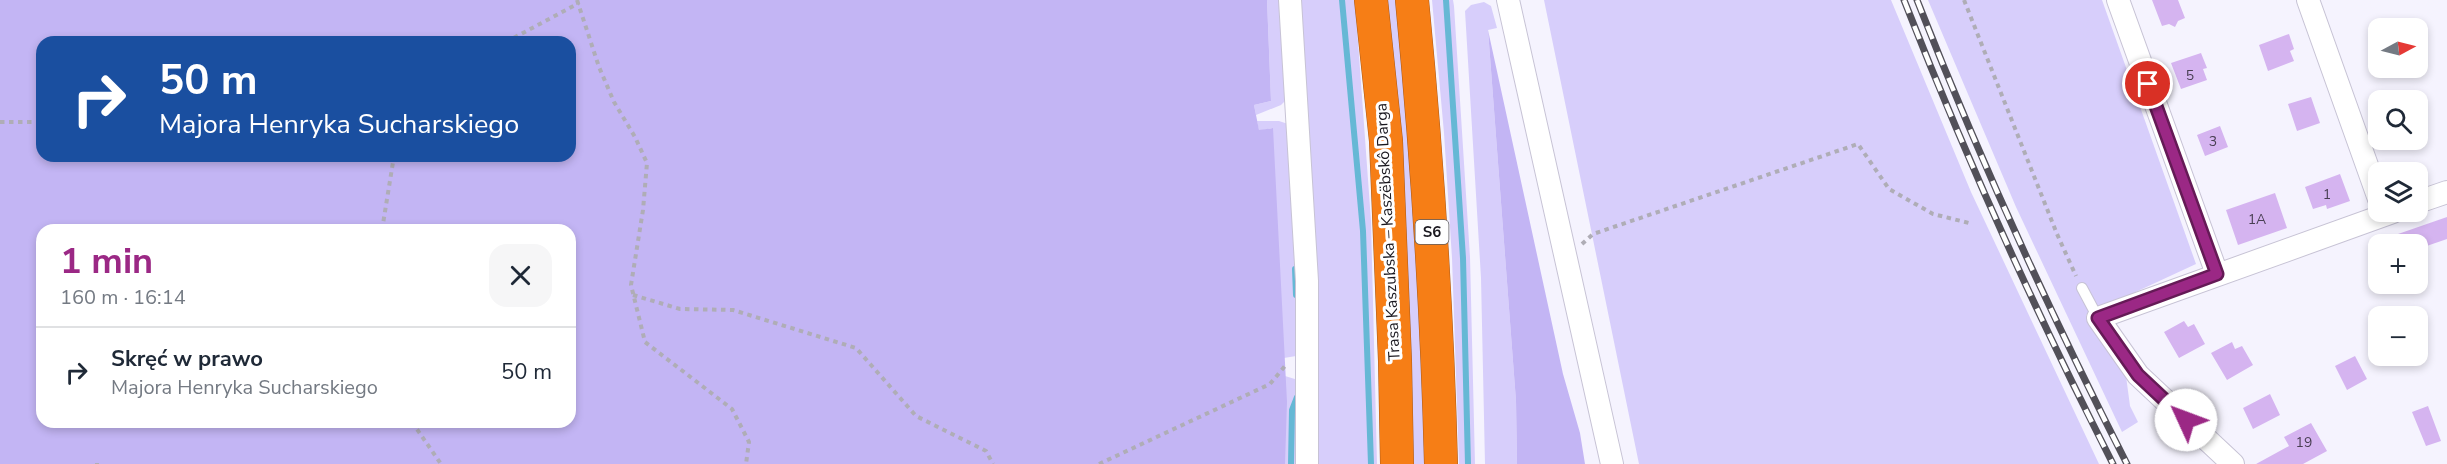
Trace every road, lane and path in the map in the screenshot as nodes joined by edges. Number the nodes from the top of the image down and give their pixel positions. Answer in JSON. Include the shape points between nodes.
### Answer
{"nodes":[{"id":1,"x":1290,"y":0,"type":"edge"},
{"id":2,"x":1371,"y":0,"type":"edge"},
{"id":3,"x":1412,"y":0,"type":"edge"},
{"id":4,"x":1508,"y":0,"type":"edge"},
{"id":5,"x":1964,"y":0,"type":"edge"},
{"id":6,"x":2118,"y":0,"type":"edge"},
{"id":7,"x":2308,"y":0,"type":"edge"},
{"id":8,"x":578,"y":1,"type":"edge"},
{"id":9,"x":517,"y":36,"type":"edge"},
{"id":10,"x":0,"y":122,"type":"edge"},
{"id":11,"x":36,"y":122,"type":"edge"},
{"id":12,"x":393,"y":162,"type":"edge"},
{"id":13,"x":2368,"y":163,"type":"edge"},
{"id":14,"x":2447,"y":192,"type":"edge"},
{"id":15,"x":2428,"y":199,"type":"edge"},
{"id":16,"x":2368,"y":216,"type":"edge"},
{"id":17,"x":1969,"y":223,"type":"dead end"},
{"id":18,"x":383,"y":224,"type":"edge"},
{"id":19,"x":1562,"y":245,"type":"junction"},
{"id":20,"x":2217,"y":274,"type":"junction"},
{"id":21,"x":2082,"y":288,"type":"joint"},
{"id":22,"x":632,"y":295,"type":"junction"},
{"id":23,"x":2098,"y":318,"type":"junction"},
{"id":24,"x":1285,"y":366,"type":"dead end"},
{"id":25,"x":416,"y":428,"type":"edge"},
{"id":26,"x":441,"y":464,"type":"edge"},
{"id":27,"x":746,"y":464,"type":"edge"},
{"id":28,"x":993,"y":464,"type":"edge"},
{"id":29,"x":1099,"y":464,"type":"edge"},
{"id":30,"x":1307,"y":464,"type":"edge"},
{"id":31,"x":1397,"y":464,"type":"edge"},
{"id":32,"x":1441,"y":464,"type":"edge"},
{"id":33,"x":1612,"y":464,"type":"edge"},
{"id":34,"x":2233,"y":464,"type":"edge"}],
"edges":[{"from":1,"to":30,"type":"street","via":[[1307,281]]},
{"from":2,"to":31,"type":"highway","name":"Trasa Kaszubska – Kaszëbskô Darga","number":"S6","via":[[1386,141]]},
{"from":3,"to":32,"type":"highway","number":"S6","via":[[1426,138]]},
{"from":4,"to":19,"type":"street"},
{"from":5,"to":21,"type":"path"},
{"from":6,"to":20,"type":"street"},
{"from":7,"to":13,"type":"street"},
{"from":8,"to":9,"type":"path"},
{"from":8,"to":22,"type":"path","via":[[599,67],[647,163]]},
{"from":10,"to":11,"type":"path"},
{"from":12,"to":18,"type":"path"},
{"from":14,"to":15,"type":"street"},
{"from":16,"to":20,"type":"street"},
{"from":17,"to":19,"type":"path","via":[[1933,214],[1889,189],[1858,144],[1593,234],[1583,244]]},
{"from":19,"to":33,"type":"street"},
{"from":20,"to":23,"type":"street"},
{"from":21,"to":23,"type":"lane"},
{"from":22,"to":27,"type":"path","via":[[645,342],[732,409],[749,442]]},
{"from":22,"to":28,"type":"path","via":[[680,309],[733,310],[856,348],[916,416],[986,451]]},
{"from":23,"to":34,"type":"street","via":[[2138,375]]},
{"from":24,"to":29,"type":"path","via":[[1270,384]]},
{"from":25,"to":26,"type":"path"}]}
